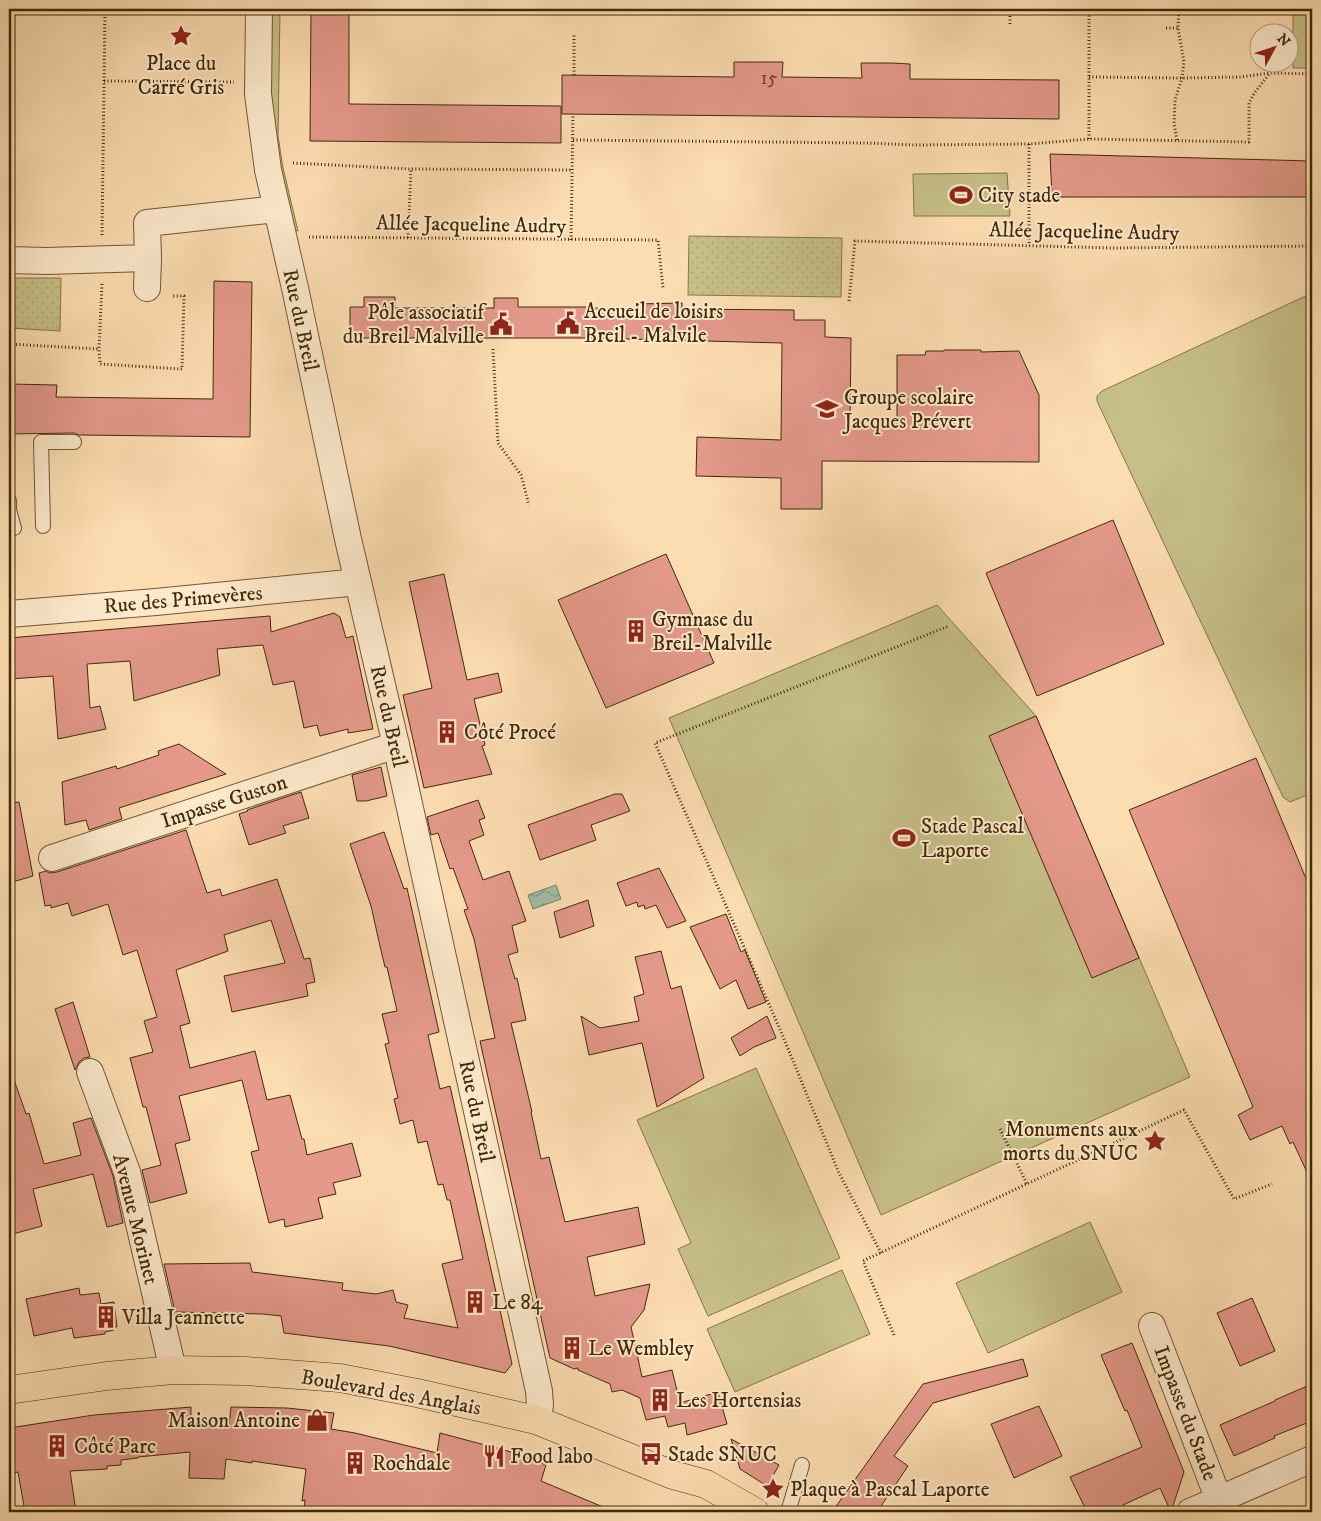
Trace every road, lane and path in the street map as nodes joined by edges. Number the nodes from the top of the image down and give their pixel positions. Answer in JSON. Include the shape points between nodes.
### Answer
{"nodes":[{"id":1,"x":104,"y":9,"type":"edge"},
{"id":2,"x":259,"y":9,"type":"edge"},
{"id":3,"x":1089,"y":9,"type":"edge"},
{"id":4,"x":1179,"y":9,"type":"edge"},
{"id":5,"x":1010,"y":16,"type":"dead end"},
{"id":6,"x":1010,"y":26,"type":"dead end"},
{"id":7,"x":1166,"y":28,"type":"dead end"},
{"id":8,"x":1178,"y":28,"type":"junction"},
{"id":9,"x":574,"y":34,"type":"dead end"},
{"id":10,"x":1270,"y":73,"type":"junction"},
{"id":11,"x":1312,"y":74,"type":"edge"},
{"id":12,"x":574,"y":75,"type":"dead end"},
{"id":13,"x":1089,"y":77,"type":"junction"},
{"id":14,"x":1182,"y":78,"type":"junction"},
{"id":15,"x":104,"y":81,"type":"junction"},
{"id":16,"x":258,"y":82,"type":"junction"},
{"id":17,"x":104,"y":100,"type":"dead end"},
{"id":18,"x":573,"y":114,"type":"dead end"},
{"id":19,"x":573,"y":140,"type":"junction"},
{"id":20,"x":1089,"y":140,"type":"junction"},
{"id":21,"x":1177,"y":140,"type":"junction"},
{"id":22,"x":1029,"y":144,"type":"junction"},
{"id":23,"x":290,"y":162,"type":"dead end"},
{"id":24,"x":411,"y":169,"type":"junction"},
{"id":25,"x":572,"y":170,"type":"junction"},
{"id":26,"x":277,"y":209,"type":"junction"},
{"id":27,"x":408,"y":238,"type":"junction"},
{"id":28,"x":283,"y":240,"type":"junction"},
{"id":29,"x":571,"y":240,"type":"junction"},
{"id":30,"x":1029,"y":245,"type":"junction"},
{"id":31,"x":1312,"y":246,"type":"edge"},
{"id":32,"x":148,"y":258,"type":"junction"},
{"id":33,"x":9,"y":260,"type":"edge"},
{"id":34,"x":663,"y":288,"type":"dead end"},
{"id":35,"x":157,"y":291,"type":"joint"},
{"id":36,"x":849,"y":301,"type":"dead end"},
{"id":37,"x":9,"y":344,"type":"edge"},
{"id":38,"x":99,"y":349,"type":"dead end"},
{"id":39,"x":493,"y":349,"type":"dead end"},
{"id":40,"x":100,"y":364,"type":"dead end"},
{"id":41,"x":74,"y":442,"type":"dead end"},
{"id":42,"x":9,"y":501,"type":"edge"},
{"id":43,"x":529,"y":504,"type":"dead end"},
{"id":44,"x":43,"y":526,"type":"dead end"},
{"id":45,"x":14,"y":528,"type":"dead end"},
{"id":46,"x":358,"y":582,"type":"junction"},
{"id":47,"x":9,"y":614,"type":"edge"},
{"id":48,"x":949,"y":626,"type":"dead end"},
{"id":49,"x":396,"y":745,"type":"junction"},
{"id":50,"x":52,"y":858,"type":"dead end"},
{"id":51,"x":90,"y":1072,"type":"dead end"},
{"id":52,"x":1000,"y":1129,"type":"dead end"},
{"id":53,"x":1026,"y":1184,"type":"junction"},
{"id":54,"x":1272,"y":1184,"type":"dead end"},
{"id":55,"x":881,"y":1253,"type":"junction"},
{"id":56,"x":1152,"y":1326,"type":"dead end"},
{"id":57,"x":894,"y":1335,"type":"dead end"},
{"id":58,"x":173,"y":1370,"type":"junction"},
{"id":59,"x":9,"y":1390,"type":"edge"},
{"id":60,"x":536,"y":1420,"type":"junction"},
{"id":61,"x":1312,"y":1459,"type":"edge"},
{"id":62,"x":802,"y":1466,"type":"dead end"},
{"id":63,"x":672,"y":1475,"type":"junction"},
{"id":64,"x":1219,"y":1500,"type":"junction"},
{"id":65,"x":718,"y":1512,"type":"edge"},
{"id":66,"x":755,"y":1512,"type":"edge"},
{"id":67,"x":788,"y":1512,"type":"edge"},
{"id":68,"x":1190,"y":1512,"type":"edge"}],
"edges":[{"from":1,"to":15,"type":"path"},
{"from":2,"to":16,"type":"street","name":"Rue du Breil"},
{"from":3,"to":13,"type":"path"},
{"from":4,"to":8,"type":"path"},
{"from":5,"to":6,"type":"path"},
{"from":7,"to":8,"type":"path"},
{"from":8,"to":14,"type":"path","via":[[1184,62]]},
{"from":9,"to":12,"type":"path"},
{"from":10,"to":11,"type":"path"},
{"from":10,"to":14,"type":"path"},
{"from":10,"to":21,"type":"path","via":[[1249,104],[1249,142]]},
{"from":13,"to":14,"type":"path"},
{"from":13,"to":20,"type":"path"},
{"from":14,"to":21,"type":"path","via":[[1175,100]]},
{"from":15,"to":16,"type":"path"},
{"from":15,"to":17,"type":"path"},
{"from":16,"to":26,"type":"street","name":"Rue du Breil","via":[[268,170]]},
{"from":18,"to":19,"type":"path"},
{"from":19,"to":22,"type":"path"},
{"from":19,"to":25,"type":"path"},
{"from":20,"to":21,"type":"path"},
{"from":20,"to":22,"type":"path"},
{"from":22,"to":30,"type":"path"},
{"from":23,"to":24,"type":"path"},
{"from":24,"to":25,"type":"path"},
{"from":24,"to":27,"type":"path"},
{"from":25,"to":29,"type":"path"},
{"from":26,"to":28,"type":"street","name":"Rue du Breil"},
{"from":26,"to":32,"type":"street","via":[[147,223]]},
{"from":27,"to":28,"type":"path","name":"Allée Jacqueline Audry"},
{"from":27,"to":29,"type":"path","name":"Allée Jacqueline Audry"},
{"from":28,"to":46,"type":"street","name":"Rue du Breil"},
{"from":29,"to":34,"type":"path","name":"Allée Jacqueline Audry","via":[[658,240]]},
{"from":30,"to":31,"type":"path","name":"Allée Jacqueline Audry","via":[[1113,248]]},
{"from":30,"to":36,"type":"path","name":"Allée Jacqueline Audry","via":[[855,241]]},
{"from":32,"to":33,"type":"street"},
{"from":32,"to":35,"type":"street"},
{"from":35,"to":40,"type":"path","via":[[184,296],[182,369]]},
{"from":37,"to":38,"type":"path"},
{"from":39,"to":43,"type":"path","via":[[498,443],[521,475]]},
{"from":41,"to":44,"type":"lane","via":[[41,442]]},
{"from":42,"to":45,"type":"lane"},
{"from":46,"to":47,"type":"street","name":"Rue des Primevères"},
{"from":46,"to":49,"type":"street","name":"Rue du Breil"},
{"from":48,"to":55,"type":"path","via":[[655,743],[839,1173]]},
{"from":49,"to":50,"type":"street","name":"Impasse Guston"},
{"from":49,"to":60,"type":"street","name":"Rue du Breil","via":[[539,1391],[540,1406]]},
{"from":51,"to":58,"type":"street","name":"Avenue Morinet","via":[[127,1172]]},
{"from":52,"to":53,"type":"path"},
{"from":53,"to":54,"type":"path","via":[[1184,1110],[1234,1199]]},
{"from":53,"to":55,"type":"path"},
{"from":55,"to":57,"type":"path","via":[[863,1262]]},
{"from":56,"to":64,"type":"street","name":"Impasse du Stade"},
{"from":58,"to":59,"type":"main road","name":"Boulevard des Anglais"},
{"from":58,"to":60,"type":"main road","name":"Boulevard des Anglais","via":[[340,1378]]},
{"from":60,"to":63,"type":"main road","name":"Boulevard des Anglais"},
{"from":61,"to":64,"type":"street"},
{"from":62,"to":67,"type":"lane"},
{"from":63,"to":65,"type":"main road","name":"Boulevard des Anglais","via":[[697,1500]]},
{"from":63,"to":66,"type":"main road","name":"Boulevard des Anglais","via":[[706,1484]]},
{"from":64,"to":68,"type":"street"}]}
